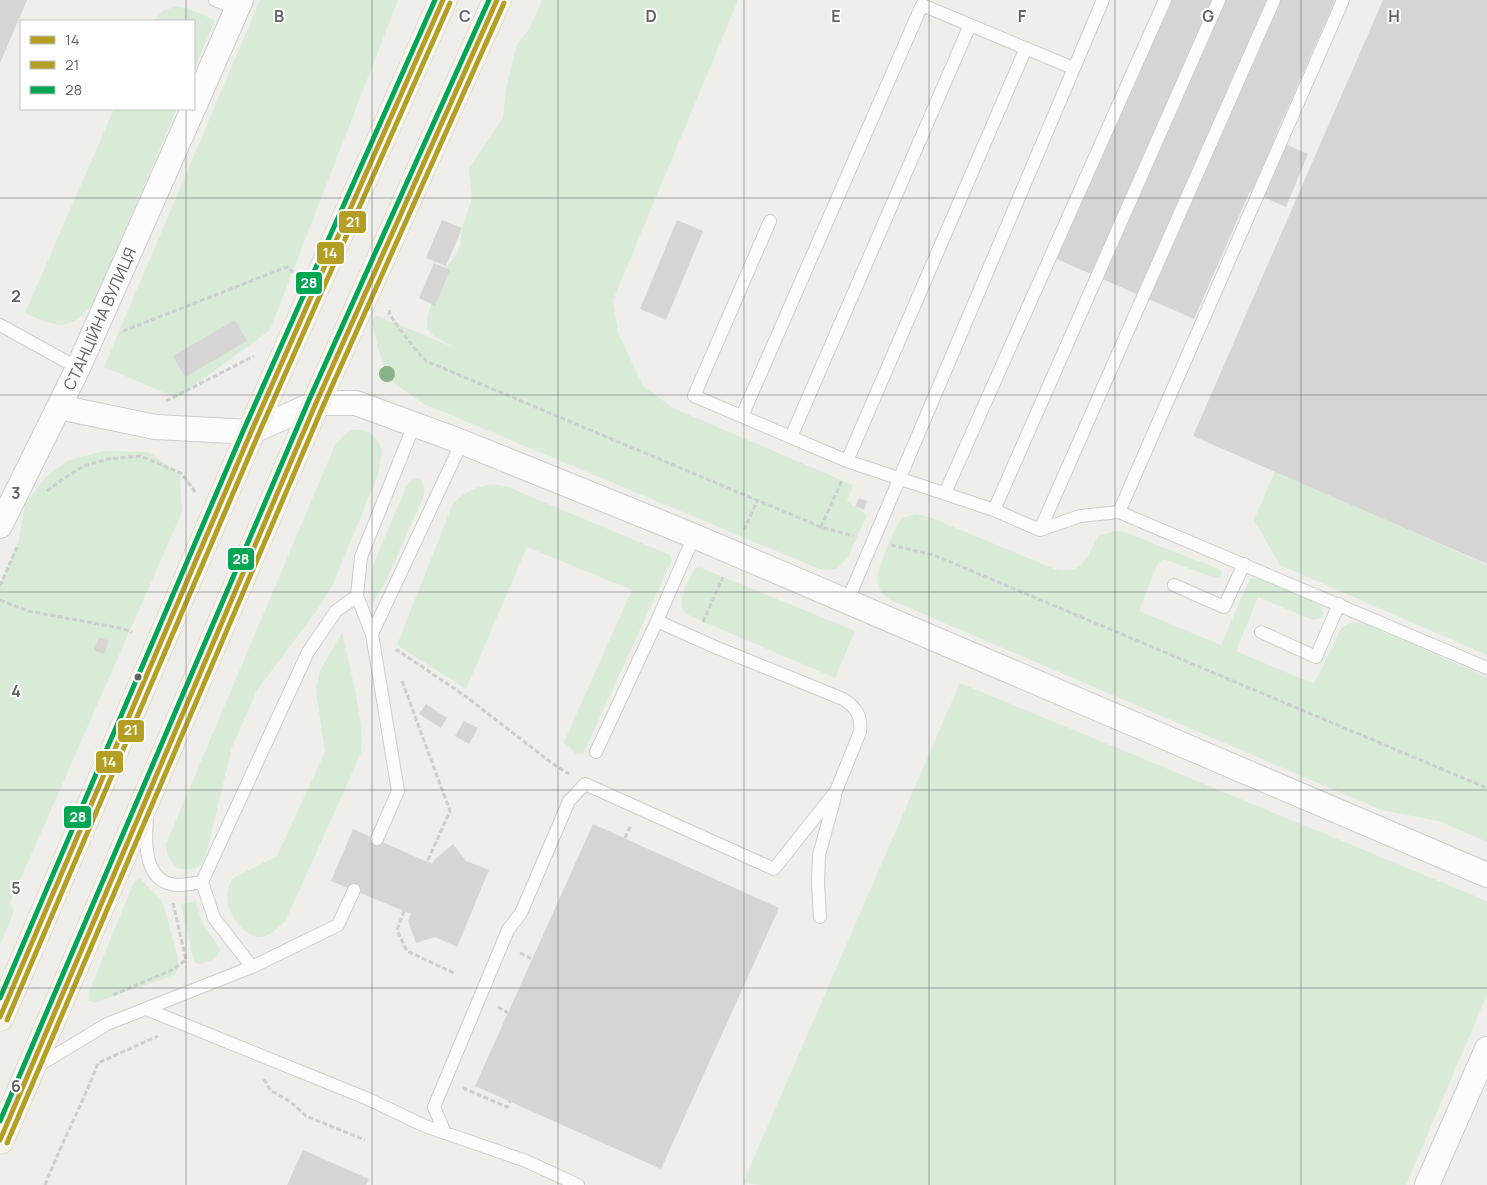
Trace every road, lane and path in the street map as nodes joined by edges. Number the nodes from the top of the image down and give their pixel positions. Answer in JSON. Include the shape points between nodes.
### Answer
{"nodes":[{"id":1,"x":215,"y":0,"type":"edge"},
{"id":2,"x":443,"y":0,"type":"edge"},
{"id":3,"x":497,"y":0,"type":"edge"},
{"id":4,"x":1103,"y":0,"type":"edge"},
{"id":5,"x":1165,"y":0,"type":"edge"},
{"id":6,"x":1219,"y":0,"type":"edge"},
{"id":7,"x":1274,"y":0,"type":"edge"},
{"id":8,"x":1343,"y":0,"type":"edge"},
{"id":9,"x":239,"y":5,"type":"edge"},
{"id":10,"x":970,"y":25,"type":"junction"},
{"id":11,"x":1026,"y":48,"type":"junction"},
{"id":12,"x":1074,"y":68,"type":"junction"},
{"id":13,"x":195,"y":104,"type":"edge"},
{"id":14,"x":192,"y":110,"type":"edge"},
{"id":15,"x":770,"y":221,"type":"dead end"},
{"id":16,"x":297,"y":276,"type":"dead end"},
{"id":17,"x":389,"y":314,"type":"dead end"},
{"id":18,"x":0,"y":325,"type":"edge"},
{"id":19,"x":89,"y":344,"type":"junction"},
{"id":20,"x":257,"y":354,"type":"dead end"},
{"id":21,"x":78,"y":368,"type":"junction"},
{"id":22,"x":166,"y":402,"type":"dead end"},
{"id":23,"x":316,"y":403,"type":"junction"},
{"id":24,"x":59,"y":407,"type":"junction"},
{"id":25,"x":742,"y":416,"type":"junction"},
{"id":26,"x":414,"y":425,"type":"junction"},
{"id":27,"x":251,"y":432,"type":"junction"},
{"id":28,"x":791,"y":437,"type":"junction"},
{"id":29,"x":462,"y":442,"type":"junction"},
{"id":30,"x":847,"y":461,"type":"junction"},
{"id":31,"x":899,"y":478,"type":"junction"},
{"id":32,"x":945,"y":494,"type":"junction"},
{"id":33,"x":43,"y":495,"type":"dead end"},
{"id":34,"x":195,"y":501,"type":"dead end"},
{"id":35,"x":757,"y":501,"type":"junction"},
{"id":36,"x":994,"y":510,"type":"junction"},
{"id":37,"x":1119,"y":512,"type":"junction"},
{"id":38,"x":0,"y":526,"type":"edge"},
{"id":39,"x":821,"y":528,"type":"junction"},
{"id":40,"x":1040,"y":530,"type":"junction"},
{"id":41,"x":694,"y":536,"type":"junction"},
{"id":42,"x":857,"y":536,"type":"dead end"},
{"id":43,"x":741,"y":537,"type":"dead end"},
{"id":44,"x":18,"y":544,"type":"dead end"},
{"id":45,"x":889,"y":544,"type":"dead end"},
{"id":46,"x":1244,"y":564,"type":"junction"},
{"id":47,"x":723,"y":577,"type":"dead end"},
{"id":48,"x":1174,"y":585,"type":"dead end"},
{"id":49,"x":0,"y":586,"type":"edge"},
{"id":50,"x":357,"y":596,"type":"junction"},
{"id":51,"x":0,"y":600,"type":"edge"},
{"id":52,"x":847,"y":602,"type":"junction"},
{"id":53,"x":1339,"y":604,"type":"junction"},
{"id":54,"x":657,"y":621,"type":"junction"},
{"id":55,"x":132,"y":632,"type":"dead end"},
{"id":56,"x":1261,"y":632,"type":"dead end"},
{"id":57,"x":372,"y":634,"type":"junction"},
{"id":58,"x":696,"y":638,"type":"junction"},
{"id":59,"x":396,"y":656,"type":"dead end"},
{"id":60,"x":1487,"y":668,"type":"edge"},
{"id":61,"x":401,"y":680,"type":"dead end"},
{"id":62,"x":596,"y":752,"type":"dead end"},
{"id":63,"x":585,"y":784,"type":"junction"},
{"id":64,"x":1487,"y":788,"type":"edge"},
{"id":65,"x":150,"y":790,"type":"junction"},
{"id":66,"x":836,"y":791,"type":"junction"},
{"id":67,"x":633,"y":818,"type":"dead end"},
{"id":68,"x":625,"y":838,"type":"dead end"},
{"id":69,"x":377,"y":839,"type":"dead end"},
{"id":70,"x":427,"y":862,"type":"dead end"},
{"id":71,"x":1487,"y":875,"type":"edge"},
{"id":72,"x":202,"y":882,"type":"junction"},
{"id":73,"x":354,"y":890,"type":"dead end"},
{"id":74,"x":173,"y":901,"type":"dead end"},
{"id":75,"x":404,"y":911,"type":"dead end"},
{"id":76,"x":820,"y":917,"type":"dead end"},
{"id":77,"x":514,"y":950,"type":"dead end"},
{"id":78,"x":532,"y":959,"type":"dead end"},
{"id":79,"x":252,"y":967,"type":"junction"},
{"id":80,"x":456,"y":974,"type":"dead end"},
{"id":81,"x":113,"y":995,"type":"dead end"},
{"id":82,"x":146,"y":1009,"type":"junction"},
{"id":83,"x":0,"y":1017,"type":"edge"},
{"id":84,"x":159,"y":1035,"type":"dead end"},
{"id":85,"x":1487,"y":1049,"type":"edge"},
{"id":86,"x":30,"y":1070,"type":"junction"},
{"id":87,"x":262,"y":1074,"type":"dead end"},
{"id":88,"x":445,"y":1133,"type":"junction"},
{"id":89,"x":0,"y":1140,"type":"edge"},
{"id":90,"x":365,"y":1140,"type":"dead end"},
{"id":91,"x":45,"y":1185,"type":"edge"},
{"id":92,"x":578,"y":1185,"type":"edge"},
{"id":93,"x":1427,"y":1185,"type":"edge"}],
"edges":[{"from":1,"to":9,"type":"lane"},
{"from":2,"to":27,"type":"main road"},
{"from":3,"to":23,"type":"main road"},
{"from":4,"to":12,"type":"lane"},
{"from":5,"to":32,"type":"lane"},
{"from":6,"to":36,"type":"lane"},
{"from":7,"to":40,"type":"lane"},
{"from":8,"to":37,"type":"lane"},
{"from":9,"to":13,"type":"street","name":"СТАНЦІЙНА ВУЛИЦЯ"},
{"from":10,"to":11,"type":"lane"},
{"from":10,"to":25,"type":"lane","via":[[922,5]]},
{"from":10,"to":28,"type":"lane"},
{"from":11,"to":12,"type":"lane"},
{"from":11,"to":30,"type":"lane"},
{"from":12,"to":31,"type":"lane"},
{"from":14,"to":19,"type":"street","name":"СТАНЦІЙНА ВУЛИЦЯ"},
{"from":15,"to":25,"type":"lane","via":[[694,396]]},
{"from":16,"to":19,"type":"path","via":[[287,267]]},
{"from":17,"to":35,"type":"path","via":[[426,361]]},
{"from":18,"to":21,"type":"lane"},
{"from":19,"to":21,"type":"street","name":"СТАНЦІЙНА ВУЛИЦЯ"},
{"from":20,"to":22,"type":"path"},
{"from":21,"to":24,"type":"street","name":"СТАНЦІЙНА ВУЛИЦЯ"},
{"from":23,"to":26,"type":"street","via":[[356,403]]},
{"from":23,"to":27,"type":"street"},
{"from":23,"to":65,"type":"main road"},
{"from":24,"to":27,"type":"street","via":[[155,427]]},
{"from":24,"to":38,"type":"street","name":"СТАНЦІЙНА ВУЛИЦЯ"},
{"from":25,"to":28,"type":"lane"},
{"from":26,"to":29,"type":"street"},
{"from":26,"to":50,"type":"lane","via":[[361,558]]},
{"from":27,"to":83,"type":"main road"},
{"from":28,"to":30,"type":"lane"},
{"from":29,"to":41,"type":"street"},
{"from":29,"to":57,"type":"lane"},
{"from":30,"to":31,"type":"lane"},
{"from":30,"to":39,"type":"path"},
{"from":31,"to":32,"type":"lane"},
{"from":31,"to":52,"type":"lane"},
{"from":32,"to":36,"type":"lane"},
{"from":33,"to":34,"type":"path","via":[[62,478],[84,466],[108,459],[140,456],[181,473],[196,493]]},
{"from":35,"to":39,"type":"path"},
{"from":35,"to":43,"type":"path"},
{"from":36,"to":40,"type":"lane"},
{"from":37,"to":40,"type":"lane","via":[[1080,516]]},
{"from":37,"to":46,"type":"lane"},
{"from":39,"to":42,"type":"path"},
{"from":41,"to":52,"type":"street"},
{"from":41,"to":54,"type":"lane"},
{"from":44,"to":49,"type":"path"},
{"from":45,"to":64,"type":"path","via":[[934,555]]},
{"from":46,"to":48,"type":"lane","via":[[1224,608]]},
{"from":46,"to":53,"type":"lane"},
{"from":47,"to":58,"type":"path"},
{"from":50,"to":57,"type":"lane"},
{"from":50,"to":72,"type":"lane","via":[[336,611],[308,652]]},
{"from":51,"to":55,"type":"path","via":[[28,611]]},
{"from":52,"to":71,"type":"street"},
{"from":53,"to":56,"type":"lane","via":[[1316,657]]},
{"from":53,"to":60,"type":"lane"},
{"from":54,"to":58,"type":"lane"},
{"from":54,"to":62,"type":"lane"},
{"from":57,"to":69,"type":"lane","via":[[398,791]]},
{"from":58,"to":66,"type":"lane","via":[[851,704],[861,722],[860,732]]},
{"from":59,"to":63,"type":"path","via":[[397,650],[464,694],[553,764]]},
{"from":61,"to":70,"type":"path","via":[[450,812]]},
{"from":63,"to":66,"type":"lane","via":[[774,869]]},
{"from":63,"to":88,"type":"lane","via":[[569,801],[520,912],[508,930],[434,1107]]},
{"from":65,"to":72,"type":"lane","via":[[146,854],[157,877],[171,885]]},
{"from":65,"to":86,"type":"main road"},
{"from":66,"to":76,"type":"lane","via":[[819,855]]},
{"from":67,"to":68,"type":"path"},
{"from":72,"to":79,"type":"lane","via":[[214,918]]},
{"from":73,"to":79,"type":"lane","via":[[338,925]]},
{"from":74,"to":81,"type":"path","via":[[186,960],[172,970]]},
{"from":75,"to":80,"type":"path","via":[[397,930],[407,951]]},
{"from":77,"to":78,"type":"path"},
{"from":79,"to":82,"type":"lane"},
{"from":82,"to":86,"type":"lane","via":[[107,1024]]},
{"from":82,"to":88,"type":"lane"},
{"from":84,"to":91,"type":"path","via":[[98,1063]]},
{"from":85,"to":93,"type":"street"},
{"from":86,"to":89,"type":"main road"},
{"from":87,"to":90,"type":"path","via":[[270,1090],[291,1102],[306,1116]]},
{"from":88,"to":92,"type":"lane"}]}
